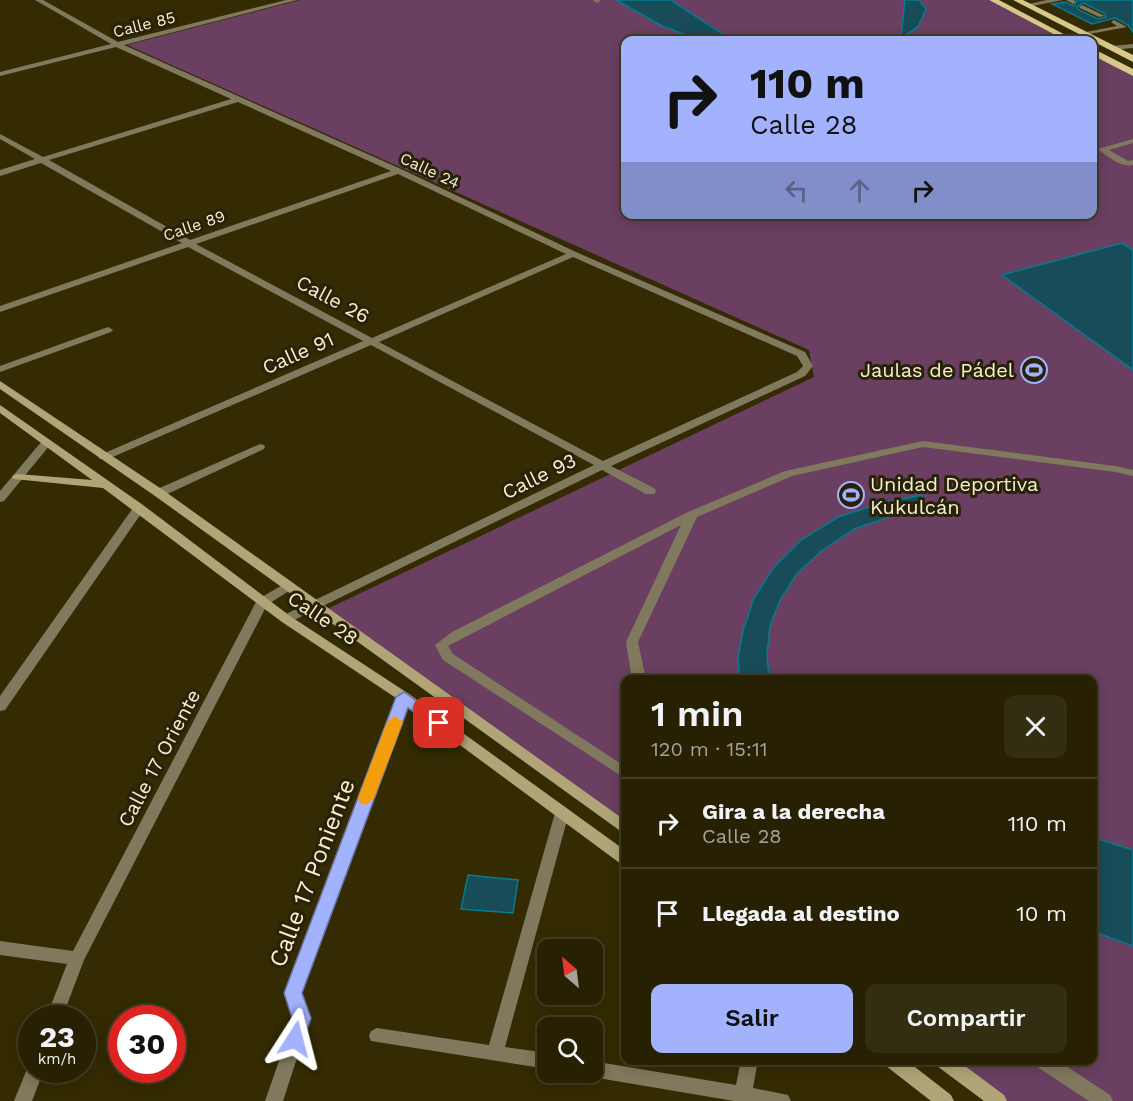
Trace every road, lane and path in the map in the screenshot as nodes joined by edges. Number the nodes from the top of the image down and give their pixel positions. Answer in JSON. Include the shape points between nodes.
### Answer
{"nodes":[{"id":1,"x":38,"y":0,"type":"edge"},
{"id":2,"x":294,"y":0,"type":"edge"},
{"id":3,"x":993,"y":0,"type":"edge"},
{"id":4,"x":1017,"y":0,"type":"edge"},
{"id":5,"x":1060,"y":0,"type":"edge"},
{"id":6,"x":1027,"y":5,"type":"junction"},
{"id":7,"x":1082,"y":6,"type":"dead end"},
{"id":8,"x":1101,"y":16,"type":"dead end"},
{"id":9,"x":1114,"y":22,"type":"dead end"},
{"id":10,"x":1084,"y":33,"type":"junction"},
{"id":11,"x":1063,"y":36,"type":"edge"},
{"id":12,"x":1090,"y":36,"type":"edge"},
{"id":13,"x":1097,"y":40,"type":"edge"},
{"id":14,"x":118,"y":45,"type":"junction"},
{"id":15,"x":1133,"y":46,"type":"edge"},
{"id":16,"x":1112,"y":48,"type":"junction"},
{"id":17,"x":1097,"y":54,"type":"edge"},
{"id":18,"x":1133,"y":59,"type":"edge"},
{"id":19,"x":1133,"y":73,"type":"edge"},
{"id":20,"x":0,"y":74,"type":"edge"},
{"id":21,"x":239,"y":99,"type":"junction"},
{"id":22,"x":0,"y":136,"type":"edge"},
{"id":23,"x":1133,"y":141,"type":"edge"},
{"id":24,"x":45,"y":159,"type":"junction"},
{"id":25,"x":1133,"y":162,"type":"edge"},
{"id":26,"x":398,"y":171,"type":"junction"},
{"id":27,"x":0,"y":173,"type":"edge"},
{"id":28,"x":188,"y":243,"type":"junction"},
{"id":29,"x":573,"y":254,"type":"junction"},
{"id":30,"x":0,"y":309,"type":"edge"},
{"id":31,"x":108,"y":330,"type":"dead end"},
{"id":32,"x":372,"y":340,"type":"junction"},
{"id":33,"x":808,"y":366,"type":"joint"},
{"id":34,"x":0,"y":369,"type":"edge"},
{"id":35,"x":0,"y":384,"type":"edge"},
{"id":36,"x":0,"y":408,"type":"edge"},
{"id":37,"x":46,"y":442,"type":"junction"},
{"id":38,"x":260,"y":447,"type":"dead end"},
{"id":39,"x":104,"y":457,"type":"junction"},
{"id":40,"x":601,"y":466,"type":"junction"},
{"id":41,"x":1133,"y":473,"type":"edge"},
{"id":42,"x":18,"y":477,"type":"junction"},
{"id":43,"x":105,"y":484,"type":"junction"},
{"id":44,"x":650,"y":491,"type":"dead end"},
{"id":45,"x":159,"y":493,"type":"junction"},
{"id":46,"x":0,"y":498,"type":"edge"},
{"id":47,"x":140,"y":508,"type":"junction"},
{"id":48,"x":692,"y":515,"type":"junction"},
{"id":49,"x":288,"y":586,"type":"junction"},
{"id":50,"x":262,"y":602,"type":"junction"},
{"id":51,"x":314,"y":604,"type":"junction"},
{"id":52,"x":286,"y":619,"type":"junction"},
{"id":53,"x":638,"y":675,"type":"edge"},
{"id":54,"x":5,"y":691,"type":"edge"},
{"id":55,"x":404,"y":697,"type":"junction"},
{"id":56,"x":0,"y":706,"type":"edge"},
{"id":57,"x":621,"y":771,"type":"edge"},
{"id":58,"x":562,"y":813,"type":"junction"},
{"id":59,"x":621,"y":825,"type":"edge"},
{"id":60,"x":621,"y":856,"type":"edge"},
{"id":61,"x":0,"y":948,"type":"edge"},
{"id":62,"x":76,"y":959,"type":"junction"},
{"id":63,"x":59,"y":1005,"type":"edge"},
{"id":64,"x":376,"y":1036,"type":"dead end"},
{"id":65,"x":495,"y":1053,"type":"junction"},
{"id":66,"x":537,"y":1059,"type":"edge"},
{"id":67,"x":749,"y":1065,"type":"edge"},
{"id":68,"x":898,"y":1065,"type":"edge"},
{"id":69,"x":950,"y":1065,"type":"edge"},
{"id":70,"x":1050,"y":1065,"type":"edge"},
{"id":71,"x":603,"y":1071,"type":"edge"},
{"id":72,"x":30,"y":1083,"type":"edge"},
{"id":73,"x":743,"y":1094,"type":"junction"},
{"id":74,"x":23,"y":1101,"type":"edge"},
{"id":75,"x":274,"y":1101,"type":"edge"},
{"id":76,"x":782,"y":1101,"type":"edge"},
{"id":77,"x":945,"y":1101,"type":"edge"},
{"id":78,"x":998,"y":1101,"type":"edge"},
{"id":79,"x":1104,"y":1101,"type":"edge"}],
"edges":[{"from":1,"to":14,"type":"street","name":"Calle 24"},
{"from":2,"to":14,"type":"street","name":"Calle 85"},
{"from":3,"to":11,"type":"main road"},
{"from":4,"to":6,"type":"main road"},
{"from":5,"to":6,"type":"street"},
{"from":6,"to":10,"type":"main road"},
{"from":7,"to":8,"type":"street"},
{"from":9,"to":10,"type":"street","via":[[1124,27]]},
{"from":10,"to":12,"type":"main road"},
{"from":13,"to":16,"type":"main road"},
{"from":14,"to":20,"type":"street","name":"Calle 85"},
{"from":14,"to":21,"type":"street","name":"Calle 24"},
{"from":15,"to":16,"type":"street"},
{"from":16,"to":18,"type":"main road"},
{"from":17,"to":19,"type":"main road"},
{"from":21,"to":24,"type":"street"},
{"from":21,"to":26,"type":"street","name":"Calle 24"},
{"from":22,"to":24,"type":"street","name":"Calle 26"},
{"from":23,"to":25,"type":"street","via":[[1102,149],[1126,164]]},
{"from":24,"to":27,"type":"street"},
{"from":24,"to":28,"type":"street","name":"Calle 26"},
{"from":26,"to":28,"type":"street","name":"Calle 89"},
{"from":26,"to":29,"type":"street","name":"Calle 24"},
{"from":28,"to":30,"type":"street","name":"Calle 89"},
{"from":28,"to":32,"type":"street","name":"Calle 26"},
{"from":29,"to":32,"type":"street","name":"Calle 91"},
{"from":29,"to":33,"type":"street","name":"Calle 24","via":[[801,354]]},
{"from":31,"to":34,"type":"street"},
{"from":32,"to":39,"type":"street","name":"Calle 91"},
{"from":32,"to":40,"type":"street","name":"Calle 26"},
{"from":33,"to":40,"type":"street","name":"Calle 93","via":[[801,374]]},
{"from":35,"to":39,"type":"street","name":"Calle 28"},
{"from":36,"to":37,"type":"street","name":"Calle 28"},
{"from":37,"to":42,"type":"street"},
{"from":37,"to":43,"type":"street","name":"Calle 28"},
{"from":38,"to":45,"type":"street"},
{"from":39,"to":45,"type":"street","name":"Calle 28"},
{"from":40,"to":44,"type":"street","name":"Calle 26"},
{"from":40,"to":51,"type":"street","name":"Calle 93"},
{"from":41,"to":48,"type":"street","via":[[923,444],[789,473]]},
{"from":42,"to":43,"type":"street"},
{"from":42,"to":46,"type":"street"},
{"from":43,"to":47,"type":"street","name":"Calle 28"},
{"from":45,"to":49,"type":"street","name":"Calle 28"},
{"from":47,"to":50,"type":"street","name":"Calle 28"},
{"from":47,"to":54,"type":"street"},
{"from":48,"to":53,"type":"street","via":[[633,642]]},
{"from":48,"to":57,"type":"street","via":[[441,645],[448,657]]},
{"from":49,"to":50,"type":"street"},
{"from":49,"to":51,"type":"street","name":"Calle 28"},
{"from":50,"to":52,"type":"street","name":"Calle 28"},
{"from":50,"to":62,"type":"street","name":"Calle 17 Oriente"},
{"from":51,"to":52,"type":"street","name":"Calle 93"},
{"from":51,"to":59,"type":"street","name":"Calle 28"},
{"from":52,"to":55,"type":"street","name":"Calle 28"},
{"from":54,"to":56,"type":"street"},
{"from":55,"to":58,"type":"street","name":"Calle 28"},
{"from":55,"to":75,"type":"street","name":"Calle 17 Poniente","via":[[293,993],[302,1018]]},
{"from":58,"to":60,"type":"street","name":"Calle 28"},
{"from":58,"to":65,"type":"street"},
{"from":61,"to":62,"type":"street"},
{"from":62,"to":63,"type":"street","name":"Calle 17 Oriente"},
{"from":64,"to":65,"type":"street"},
{"from":65,"to":66,"type":"street"},
{"from":67,"to":73,"type":"street"},
{"from":68,"to":77,"type":"street"},
{"from":69,"to":78,"type":"street"},
{"from":70,"to":79,"type":"street"},
{"from":71,"to":73,"type":"street"},
{"from":72,"to":74,"type":"street"},
{"from":73,"to":76,"type":"street"}]}
